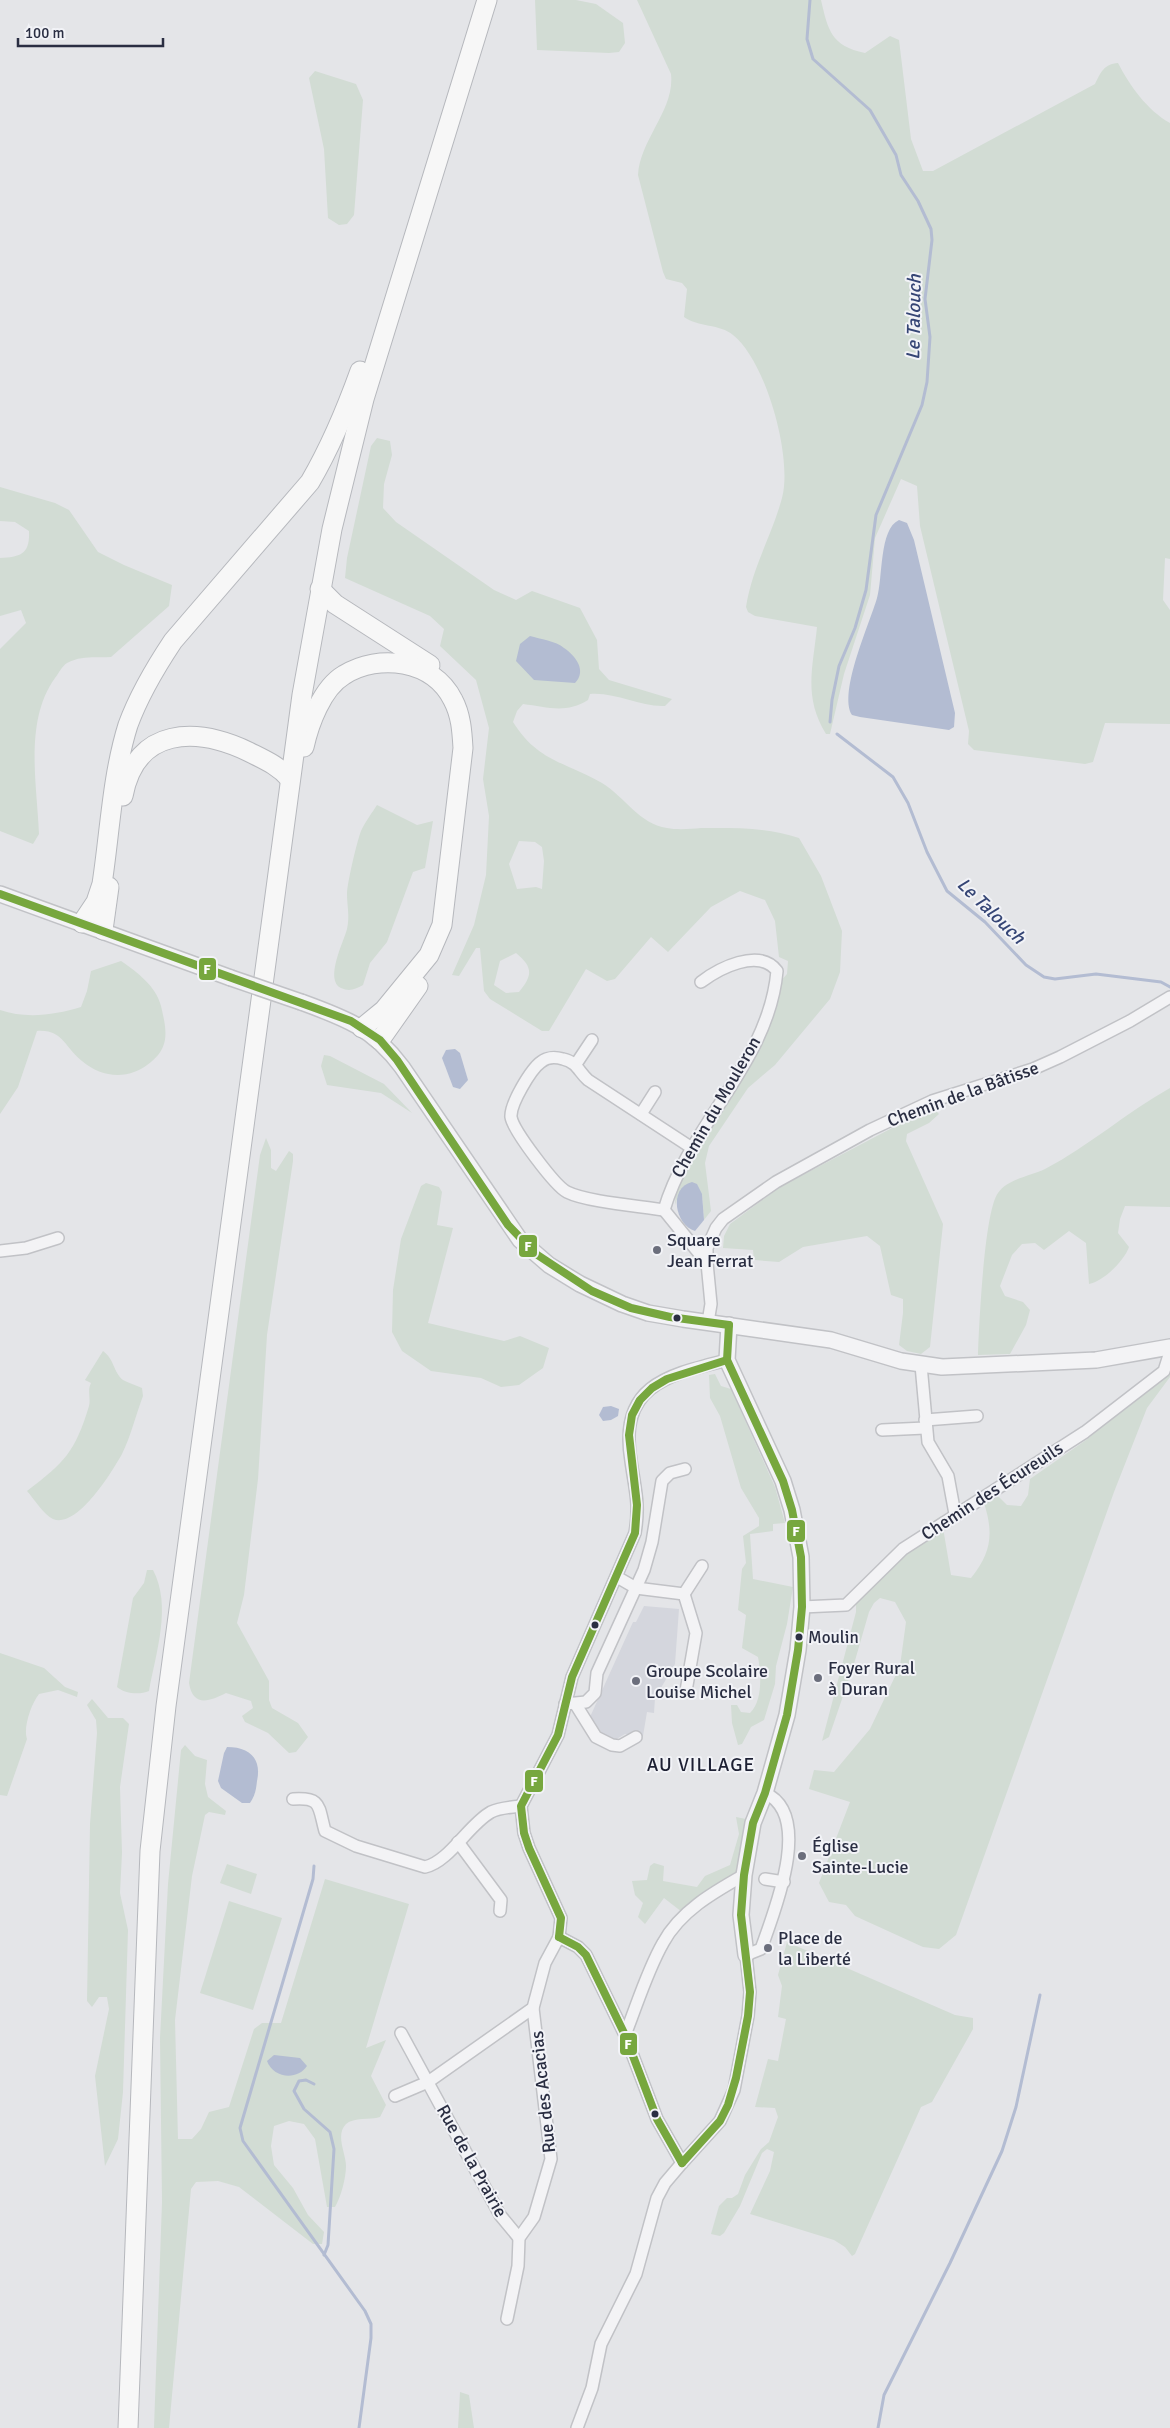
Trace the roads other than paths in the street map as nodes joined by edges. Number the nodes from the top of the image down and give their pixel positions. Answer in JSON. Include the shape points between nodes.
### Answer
{"nodes":[{"id":1,"x":487,"y":0,"type":"edge"},
{"id":2,"x":410,"y":248,"type":"junction"},
{"id":3,"x":320,"y":589,"type":"junction"},
{"id":4,"x":289,"y":787,"type":"junction"},
{"id":5,"x":0,"y":894,"type":"edge"},
{"id":6,"x":82,"y":923,"type":"junction"},
{"id":7,"x":103,"y":930,"type":"junction"},
{"id":8,"x":701,"y":982,"type":"dead end"},
{"id":9,"x":1170,"y":997,"type":"edge"},
{"id":10,"x":362,"y":1028,"type":"junction"},
{"id":11,"x":380,"y":1040,"type":"junction"},
{"id":12,"x":592,"y":1040,"type":"dead end"},
{"id":13,"x":576,"y":1064,"type":"junction"},
{"id":14,"x":655,"y":1092,"type":"dead end"},
{"id":15,"x":641,"y":1114,"type":"junction"},
{"id":16,"x":692,"y":1148,"type":"junction"},
{"id":17,"x":664,"y":1210,"type":"junction"},
{"id":18,"x":58,"y":1238,"type":"dead end"},
{"id":19,"x":0,"y":1251,"type":"edge"},
{"id":20,"x":706,"y":1263,"type":"junction"},
{"id":21,"x":708,"y":1322,"type":"junction"},
{"id":22,"x":729,"y":1325,"type":"junction"},
{"id":23,"x":1170,"y":1347,"type":"edge"},
{"id":24,"x":1170,"y":1352,"type":"edge"},
{"id":25,"x":727,"y":1360,"type":"junction"},
{"id":26,"x":921,"y":1365,"type":"junction"},
{"id":27,"x":977,"y":1416,"type":"dead end"},
{"id":28,"x":925,"y":1424,"type":"junction"},
{"id":29,"x":882,"y":1430,"type":"dead end"},
{"id":30,"x":685,"y":1469,"type":"dead end"},
{"id":31,"x":955,"y":1514,"type":"junction"},
{"id":32,"x":702,"y":1566,"type":"dead end"},
{"id":33,"x":617,"y":1577,"type":"junction"},
{"id":34,"x":636,"y":1588,"type":"junction"},
{"id":35,"x":684,"y":1594,"type":"junction"},
{"id":36,"x":802,"y":1607,"type":"junction"},
{"id":37,"x":686,"y":1692,"type":"dead end"},
{"id":38,"x":570,"y":1704,"type":"junction"},
{"id":39,"x":636,"y":1737,"type":"dead end"},
{"id":40,"x":765,"y":1793,"type":"junction"},
{"id":41,"x":293,"y":1799,"type":"dead end"},
{"id":42,"x":521,"y":1806,"type":"junction"},
{"id":43,"x":458,"y":1842,"type":"junction"},
{"id":44,"x":744,"y":1875,"type":"junction"},
{"id":45,"x":765,"y":1879,"type":"dead end"},
{"id":46,"x":784,"y":1882,"type":"junction"},
{"id":47,"x":500,"y":1912,"type":"dead end"},
{"id":48,"x":559,"y":1937,"type":"junction"},
{"id":49,"x":746,"y":1955,"type":"junction"},
{"id":50,"x":533,"y":2008,"type":"junction"},
{"id":51,"x":401,"y":2033,"type":"dead end"},
{"id":52,"x":625,"y":2035,"type":"junction"},
{"id":53,"x":428,"y":2082,"type":"junction"},
{"id":54,"x":395,"y":2096,"type":"dead end"},
{"id":55,"x":682,"y":2163,"type":"junction"},
{"id":56,"x":519,"y":2238,"type":"junction"},
{"id":57,"x":507,"y":2319,"type":"dead end"},
{"id":58,"x":128,"y":2428,"type":"edge"},
{"id":59,"x":577,"y":2428,"type":"edge"}],
"edges":[{"from":1,"to":2,"type":"highway"},
{"from":2,"to":3,"type":"highway","via":[[364,398]]},
{"from":2,"to":6,"type":"highway","via":[[396,267],[341,424],[327,453],[292,505],[173,641],[139,698],[120,759],[102,884],[96,902]]},
{"from":3,"to":4,"type":"highway"},
{"from":3,"to":11,"type":"highway","via":[[334,604],[446,676],[462,693],[470,713],[474,742],[453,917],[446,940],[435,963]]},
{"from":4,"to":7,"type":"highway","via":[[278,766],[208,736],[168,739],[146,752],[128,776]]},
{"from":4,"to":10,"type":"highway","via":[[298,779],[308,730],[322,699],[342,675],[370,662],[401,663],[438,679],[453,699],[462,723],[463,748],[442,925],[429,955],[384,1010]]},
{"from":4,"to":58,"type":"highway","via":[[166,1706],[150,1851]]},
{"from":5,"to":6,"type":"street"},
{"from":6,"to":7,"type":"street"},
{"from":7,"to":10,"type":"street","bridge":true,"via":[[301,1002]]},
{"from":8,"to":16,"type":"street","name":"Chemin du Mouleron","via":[[717,970],[740,962],[764,962],[777,970],[760,1032],[741,1070]]},
{"from":9,"to":20,"type":"street","name":"Chemin de la Bâtisse","via":[[1060,1057],[904,1113],[776,1182],[723,1219],[710,1238]]},
{"from":10,"to":11,"type":"street"},
{"from":11,"to":21,"type":"street","via":[[402,1067],[508,1226],[536,1254],[580,1284],[622,1304],[648,1313]]},
{"from":12,"to":13,"type":"street"},
{"from":13,"to":15,"type":"street","via":[[588,1080]]},
{"from":13,"to":17,"type":"street","via":[[557,1058],[540,1062],[514,1101],[511,1110],[513,1124],[553,1181],[568,1193]]},
{"from":14,"to":15,"type":"street"},
{"from":15,"to":16,"type":"street"},
{"from":16,"to":17,"type":"street","name":"Chemin du Mouleron","via":[[677,1173]]},
{"from":17,"to":20,"type":"street"},
{"from":18,"to":19,"type":"street","via":[[26,1248]]},
{"from":20,"to":21,"type":"street","via":[[711,1304]]},
{"from":21,"to":22,"type":"street"},
{"from":22,"to":25,"type":"street"},
{"from":22,"to":26,"type":"street","via":[[831,1340]]},
{"from":23,"to":26,"type":"street","via":[[1096,1360],[957,1368]]},
{"from":24,"to":31,"type":"street","name":"Chemin des Écureuils","via":[[1164,1371],[1085,1432]]},
{"from":25,"to":33,"type":"street","via":[[665,1378],[652,1386],[634,1411],[629,1446],[638,1494],[638,1513],[635,1533]]},
{"from":25,"to":36,"type":"street","via":[[769,1450],[792,1510],[801,1557]]},
{"from":26,"to":28,"type":"street"},
{"from":27,"to":28,"type":"street"},
{"from":28,"to":29,"type":"street"},
{"from":28,"to":31,"type":"street","via":[[932,1452],[948,1476]]},
{"from":30,"to":34,"type":"street","via":[[670,1473],[662,1481],[652,1542]]},
{"from":31,"to":36,"type":"street","name":"Chemin des Écureuils","via":[[903,1549],[846,1605]]},
{"from":32,"to":35,"type":"street"},
{"from":33,"to":34,"type":"street"},
{"from":33,"to":38,"type":"street","via":[[578,1661]]},
{"from":34,"to":35,"type":"street"},
{"from":34,"to":38,"type":"street","via":[[597,1673],[594,1693],[586,1702]]},
{"from":35,"to":37,"type":"street","via":[[696,1633]]},
{"from":36,"to":40,"type":"street","via":[[793,1688]]},
{"from":38,"to":39,"type":"street","via":[[600,1740],[620,1746]]},
{"from":38,"to":42,"type":"street","via":[[552,1748]]},
{"from":40,"to":44,"type":"street","via":[[753,1823]]},
{"from":40,"to":46,"type":"street","via":[[780,1802],[787,1824],[789,1842]]},
{"from":41,"to":43,"type":"street","via":[[309,1798],[314,1801],[325,1831],[356,1846],[421,1866],[437,1862]]},
{"from":42,"to":43,"type":"street","via":[[492,1812]]},
{"from":42,"to":48,"type":"street","via":[[529,1848],[561,1918]]},
{"from":43,"to":47,"type":"street","via":[[501,1900]]},
{"from":44,"to":49,"type":"street","via":[[741,1915]]},
{"from":44,"to":52,"type":"street","via":[[709,1895],[675,1926],[663,1942]]},
{"from":45,"to":46,"type":"street"},
{"from":46,"to":49,"type":"street","via":[[761,1949]]},
{"from":48,"to":50,"type":"street","via":[[545,1963]]},
{"from":48,"to":52,"type":"street","via":[[586,1955]]},
{"from":49,"to":55,"type":"street","via":[[750,1992],[734,2090],[720,2121]]},
{"from":50,"to":53,"type":"street"},
{"from":50,"to":56,"type":"street","name":"Rue des Acacias","via":[[551,2159],[534,2218]]},
{"from":51,"to":53,"type":"street","name":"Rue de la Prairie"},
{"from":52,"to":55,"type":"street","via":[[657,2119]]},
{"from":53,"to":54,"type":"street"},
{"from":53,"to":56,"type":"street","name":"Rue de la Prairie","via":[[500,2215]]},
{"from":55,"to":59,"type":"street","via":[[657,2198],[636,2274],[600,2344],[592,2388]]},
{"from":56,"to":57,"type":"street","via":[[518,2266]]}]}
